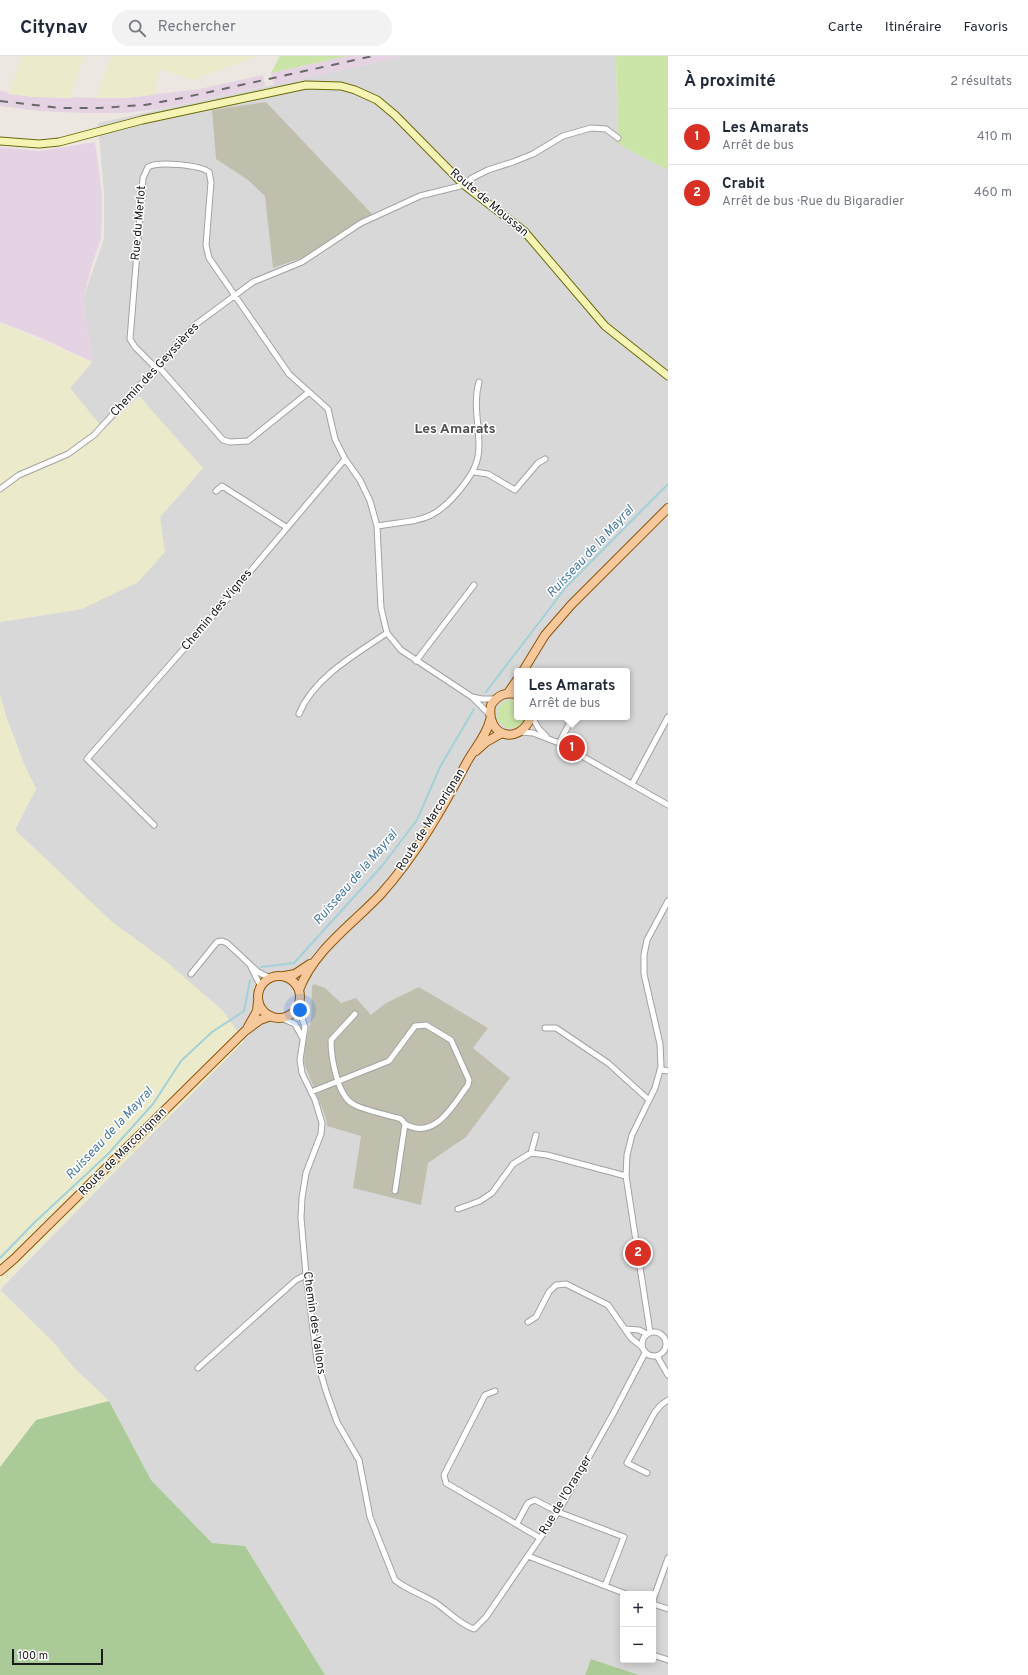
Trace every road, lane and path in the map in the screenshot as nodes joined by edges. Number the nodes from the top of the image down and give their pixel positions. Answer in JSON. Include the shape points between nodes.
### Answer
{"nodes":[{"id":1,"x":618,"y":138,"type":"dead end"},
{"id":2,"x":0,"y":141,"type":"edge"},
{"id":3,"x":464,"y":185,"type":"junction"},
{"id":4,"x":233,"y":295,"type":"junction"},
{"id":5,"x":157,"y":367,"type":"junction"},
{"id":6,"x":668,"y":376,"type":"edge"},
{"id":7,"x":479,"y":382,"type":"dead end"},
{"id":8,"x":309,"y":392,"type":"junction"},
{"id":9,"x":345,"y":459,"type":"junction"},
{"id":10,"x":545,"y":459,"type":"dead end"},
{"id":11,"x":474,"y":472,"type":"junction"},
{"id":12,"x":0,"y":489,"type":"edge"},
{"id":13,"x":216,"y":491,"type":"dead end"},
{"id":14,"x":668,"y":508,"type":"edge"},
{"id":15,"x":377,"y":526,"type":"junction"},
{"id":16,"x":286,"y":527,"type":"junction"},
{"id":17,"x":474,"y":585,"type":"dead end"},
{"id":18,"x":387,"y":633,"type":"junction"},
{"id":19,"x":533,"y":655,"type":"junction"},
{"id":20,"x":416,"y":661,"type":"junction"},
{"id":21,"x":525,"y":668,"type":"edge"},
{"id":22,"x":529,"y":668,"type":"edge"},
{"id":23,"x":514,"y":684,"type":"edge"},
{"id":24,"x":508,"y":693,"type":"junction"},
{"id":25,"x":514,"y":694,"type":"edge"},
{"id":26,"x":472,"y":697,"type":"junction"},
{"id":27,"x":495,"y":699,"type":"junction"},
{"id":28,"x":299,"y":714,"type":"dead end"},
{"id":29,"x":489,"y":717,"type":"junction"},
{"id":30,"x":668,"y":717,"type":"edge"},
{"id":31,"x":530,"y":720,"type":"edge"},
{"id":32,"x":533,"y":720,"type":"edge"},
{"id":33,"x":571,"y":720,"type":"edge"},
{"id":34,"x":521,"y":732,"type":"junction"},
{"id":35,"x":502,"y":733,"type":"junction"},
{"id":36,"x":548,"y":738,"type":"junction"},
{"id":37,"x":559,"y":743,"type":"junction"},
{"id":38,"x":466,"y":764,"type":"junction"},
{"id":39,"x":632,"y":784,"type":"junction"},
{"id":40,"x":668,"y":805,"type":"edge"},
{"id":41,"x":154,"y":825,"type":"dead end"},
{"id":42,"x":668,"y":901,"type":"edge"},
{"id":43,"x":313,"y":963,"type":"junction"},
{"id":44,"x":251,"y":966,"type":"junction"},
{"id":45,"x":191,"y":974,"type":"dead end"},
{"id":46,"x":284,"y":976,"type":"junction"},
{"id":47,"x":270,"y":978,"type":"junction"},
{"id":48,"x":261,"y":987,"type":"junction"},
{"id":49,"x":299,"y":990,"type":"junction"},
{"id":50,"x":259,"y":1000,"type":"junction"},
{"id":51,"x":298,"y":1007,"type":"junction"},
{"id":52,"x":355,"y":1014,"type":"dead end"},
{"id":53,"x":271,"y":1016,"type":"junction"},
{"id":54,"x":281,"y":1018,"type":"junction"},
{"id":55,"x":545,"y":1028,"type":"dead end"},
{"id":56,"x":245,"y":1031,"type":"junction"},
{"id":57,"x":302,"y":1038,"type":"junction"},
{"id":58,"x":660,"y":1068,"type":"junction"},
{"id":59,"x":668,"y":1071,"type":"edge"},
{"id":60,"x":338,"y":1080,"type":"junction"},
{"id":61,"x":311,"y":1092,"type":"junction"},
{"id":62,"x":649,"y":1100,"type":"junction"},
{"id":63,"x":405,"y":1124,"type":"junction"},
{"id":64,"x":536,"y":1135,"type":"dead end"},
{"id":65,"x":531,"y":1153,"type":"junction"},
{"id":66,"x":626,"y":1176,"type":"junction"},
{"id":67,"x":394,"y":1191,"type":"dead end"},
{"id":68,"x":458,"y":1209,"type":"dead end"},
{"id":69,"x":0,"y":1271,"type":"edge"},
{"id":70,"x":306,"y":1275,"type":"junction"},
{"id":71,"x":528,"y":1322,"type":"dead end"},
{"id":72,"x":625,"y":1329,"type":"junction"},
{"id":73,"x":648,"y":1333,"type":"junction"},
{"id":74,"x":642,"y":1347,"type":"junction"},
{"id":75,"x":667,"y":1348,"type":"edge"},
{"id":76,"x":645,"y":1353,"type":"junction"},
{"id":77,"x":658,"y":1356,"type":"junction"},
{"id":78,"x":198,"y":1368,"type":"dead end"},
{"id":79,"x":668,"y":1375,"type":"edge"},
{"id":80,"x":495,"y":1392,"type":"dead end"},
{"id":81,"x":668,"y":1400,"type":"edge"},
{"id":82,"x":647,"y":1473,"type":"dead end"},
{"id":83,"x":558,"y":1512,"type":"junction"},
{"id":84,"x":517,"y":1524,"type":"junction"},
{"id":85,"x":540,"y":1538,"type":"junction"},
{"id":86,"x":528,"y":1556,"type":"junction"},
{"id":87,"x":668,"y":1558,"type":"edge"},
{"id":88,"x":605,"y":1586,"type":"junction"},
{"id":89,"x":620,"y":1592,"type":"edge"},
{"id":90,"x":656,"y":1592,"type":"edge"},
{"id":91,"x":656,"y":1605,"type":"edge"},
{"id":92,"x":668,"y":1609,"type":"edge"},
{"id":93,"x":474,"y":1629,"type":"joint"},
{"id":94,"x":656,"y":1656,"type":"edge"},
{"id":95,"x":668,"y":1660,"type":"edge"}],
"edges":[{"from":1,"to":3,"type":"street","via":[[606,129],[591,128],[563,136],[513,162],[488,170]]},
{"from":2,"to":3,"type":"street","name":"Route de Moussan","via":[[39,144],[59,142],[142,120],[306,85],[341,86],[377,100]]},
{"from":3,"to":4,"type":"street","name":"Chemin des Geyssières","via":[[420,196],[361,223],[302,262],[253,282]]},
{"from":3,"to":6,"type":"street","name":"Route de Moussan","via":[[524,231],[605,326]]},
{"from":4,"to":5,"type":"street","name":"Chemin des Geyssières","via":[[195,325]]},
{"from":4,"to":5,"type":"street","name":"Rue du Merlot","via":[[206,252],[211,182],[209,172],[200,167],[157,164],[148,167],[143,178],[130,339]]},
{"from":4,"to":8,"type":"street","via":[[289,374]]},
{"from":5,"to":8,"type":"street","via":[[223,440],[230,442],[248,441]]},
{"from":5,"to":12,"type":"street","name":"Chemin des Geyssières","via":[[80,447],[19,475]]},
{"from":7,"to":11,"type":"street","via":[[476,394],[478,456]]},
{"from":8,"to":9,"type":"street","via":[[328,409],[335,439]]},
{"from":9,"to":15,"type":"street","via":[[360,480],[370,501]]},
{"from":9,"to":16,"type":"street","name":"Chemin des Vignes"},
{"from":10,"to":11,"type":"street","via":[[538,463],[515,490],[488,474]]},
{"from":11,"to":15,"type":"street","via":[[448,505],[435,514],[424,519]]},
{"from":13,"to":16,"type":"street","via":[[222,486]]},
{"from":14,"to":19,"type":"main road","via":[[570,605],[545,635]]},
{"from":15,"to":18,"type":"street","via":[[381,608]]},
{"from":16,"to":41,"type":"street","name":"Chemin des Vignes","via":[[211,618],[87,760]]},
{"from":17,"to":20,"type":"street"},
{"from":18,"to":20,"type":"street","via":[[401,650]]},
{"from":18,"to":28,"type":"street","via":[[334,668],[303,702]]},
{"from":19,"to":21,"type":"main road"},
{"from":19,"to":22,"type":"main road"},
{"from":20,"to":26,"type":"street"},
{"from":23,"to":24,"type":"main road"},
{"from":24,"to":25,"type":"main road"},
{"from":24,"to":27,"type":"main road"},
{"from":26,"to":27,"type":"street"},
{"from":26,"to":29,"type":"street"},
{"from":27,"to":29,"type":"main road"},
{"from":29,"to":35,"type":"main road","via":[[494,728]]},
{"from":29,"to":38,"type":"main road","via":[[487,731]]},
{"from":30,"to":39,"type":"street"},
{"from":31,"to":34,"type":"main road"},
{"from":32,"to":36,"type":"street"},
{"from":33,"to":37,"type":"street"},
{"from":34,"to":35,"type":"main road"},
{"from":34,"to":36,"type":"street"},
{"from":35,"to":38,"type":"main road","via":[[486,742]]},
{"from":36,"to":37,"type":"street"},
{"from":37,"to":39,"type":"street"},
{"from":38,"to":43,"type":"main road","name":"Route de Marcorignan","via":[[410,857],[381,893]]},
{"from":39,"to":40,"type":"street"},
{"from":42,"to":58,"type":"street","via":[[647,940],[644,955],[644,974],[660,1044]]},
{"from":43,"to":46,"type":"main road","name":"Route de Marcorignan","via":[[295,974]]},
{"from":43,"to":49,"type":"main road","name":"Route de Marcorignan"},
{"from":44,"to":45,"type":"street","via":[[222,941],[217,942]]},
{"from":44,"to":47,"type":"street"},
{"from":44,"to":48,"type":"street"},
{"from":46,"to":47,"type":"main road"},
{"from":46,"to":49,"type":"main road"},
{"from":47,"to":48,"type":"main road"},
{"from":48,"to":50,"type":"main road"},
{"from":49,"to":51,"type":"main road"},
{"from":50,"to":53,"type":"main road","via":[[261,1007]]},
{"from":50,"to":56,"type":"main road","name":"Route de Marcorignan","via":[[257,1011]]},
{"from":51,"to":54,"type":"main road","via":[[291,1014]]},
{"from":51,"to":57,"type":"street","name":"Chemin des Vallons","via":[[304,1026]]},
{"from":52,"to":60,"type":"street","via":[[331,1040]]},
{"from":53,"to":54,"type":"main road"},
{"from":53,"to":56,"type":"main road","name":"Route de Marcorignan","via":[[260,1020]]},
{"from":54,"to":57,"type":"street","via":[[295,1024]]},
{"from":55,"to":62,"type":"street","via":[[556,1028],[608,1063]]},
{"from":56,"to":69,"type":"main road","name":"Route de Marcorignan"},
{"from":57,"to":61,"type":"street","name":"Chemin des Vallons","via":[[302,1072]]},
{"from":58,"to":59,"type":"street"},
{"from":58,"to":62,"type":"street"},
{"from":60,"to":61,"type":"street"},
{"from":60,"to":63,"type":"street","via":[[353,1105],[401,1119]]},
{"from":60,"to":63,"type":"street","via":[[389,1061],[418,1025],[426,1025],[446,1036],[451,1040],[468,1076],[468,1085],[445,1117],[435,1125],[421,1128]]},
{"from":61,"to":70,"type":"street","name":"Chemin des Vallons","via":[[322,1123],[321,1134],[306,1173],[302,1198],[301,1218]]},
{"from":62,"to":66,"type":"street","via":[[632,1135],[627,1155]]},
{"from":63,"to":67,"type":"street"},
{"from":64,"to":65,"type":"street"},
{"from":65,"to":66,"type":"street"},
{"from":65,"to":68,"type":"street","via":[[513,1164],[492,1193],[480,1201]]},
{"from":66,"to":73,"type":"street"},
{"from":70,"to":78,"type":"street","via":[[296,1280]]},
{"from":70,"to":93,"type":"street","name":"Chemin des Vallons","via":[[317,1360],[326,1391],[337,1422],[359,1460],[370,1517],[395,1580]]},
{"from":71,"to":72,"type":"street","via":[[536,1317],[556,1284],[566,1284],[608,1305]]},
{"from":72,"to":73,"type":"street"},
{"from":72,"to":74,"type":"street"},
{"from":73,"to":74,"type":"street"},
{"from":73,"to":75,"type":"street","via":[[656,1332],[663,1336]]},
{"from":74,"to":76,"type":"street"},
{"from":75,"to":77,"type":"street"},
{"from":76,"to":77,"type":"street","via":[[653,1357]]},
{"from":76,"to":83,"type":"street","name":"Rue de l'Oranger"},
{"from":77,"to":79,"type":"street"},
{"from":80,"to":84,"type":"street","via":[[485,1395],[444,1478],[446,1483]]},
{"from":81,"to":82,"type":"street","via":[[655,1412],[627,1463]]},
{"from":83,"to":84,"type":"street","via":[[531,1500]]},
{"from":83,"to":85,"type":"street","name":"Rue de l'Oranger"},
{"from":83,"to":88,"type":"street","via":[[624,1537]]},
{"from":84,"to":85,"type":"street"},
{"from":85,"to":86,"type":"street","name":"Rue de l'Oranger"},
{"from":86,"to":88,"type":"street"},
{"from":86,"to":93,"type":"street","name":"Rue de l'Oranger","via":[[486,1617]]},
{"from":87,"to":90,"type":"street"},
{"from":88,"to":89,"type":"street"},
{"from":91,"to":92,"type":"street"},
{"from":94,"to":95,"type":"street"}]}
